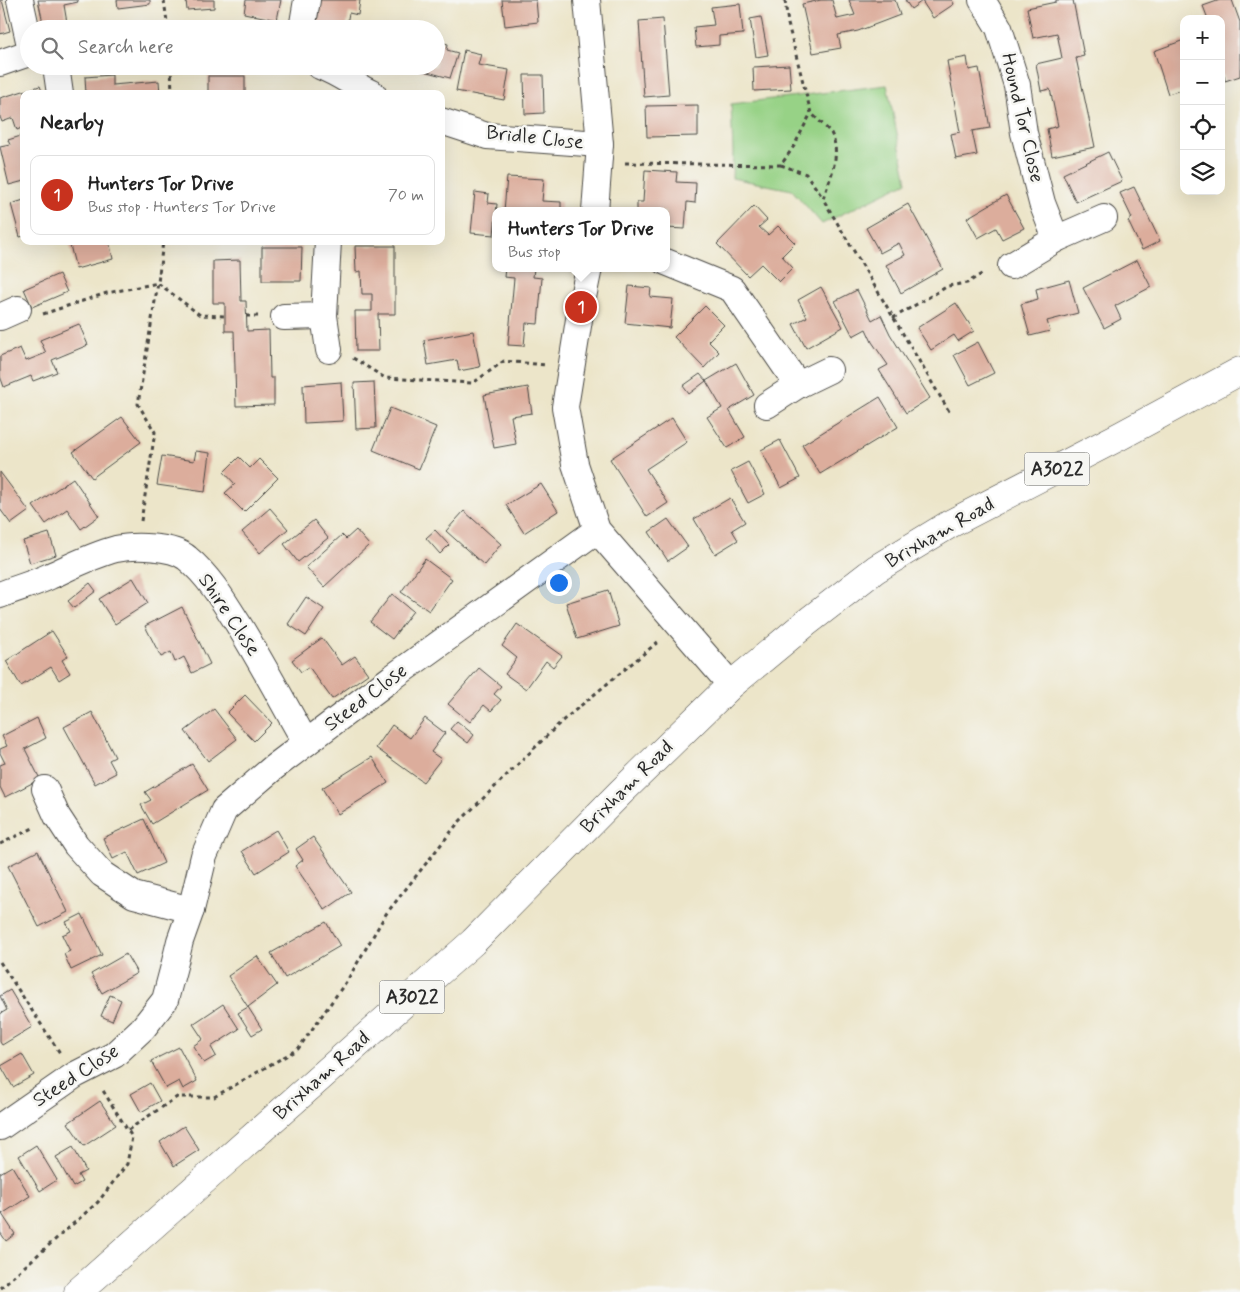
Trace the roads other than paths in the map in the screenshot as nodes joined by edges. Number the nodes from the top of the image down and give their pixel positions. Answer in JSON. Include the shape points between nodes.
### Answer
{"nodes":[{"id":1,"x":20,"y":0,"type":"edge"},
{"id":2,"x":307,"y":0,"type":"edge"},
{"id":3,"x":589,"y":0,"type":"edge"},
{"id":4,"x":982,"y":0,"type":"edge"},
{"id":5,"x":24,"y":20,"type":"edge"},
{"id":6,"x":304,"y":20,"type":"edge"},
{"id":7,"x":20,"y":56,"type":"edge"},
{"id":8,"x":0,"y":62,"type":"edge"},
{"id":9,"x":57,"y":75,"type":"edge"},
{"id":10,"x":339,"y":75,"type":"edge"},
{"id":11,"x":59,"y":90,"type":"edge"},
{"id":12,"x":362,"y":90,"type":"edge"},
{"id":13,"x":445,"y":122,"type":"edge"},
{"id":14,"x":599,"y":153,"type":"junction"},
{"id":15,"x":595,"y":207,"type":"edge"},
{"id":16,"x":1104,"y":218,"type":"dead end"},
{"id":17,"x":1056,"y":240,"type":"junction"},
{"id":18,"x":328,"y":245,"type":"edge"},
{"id":19,"x":670,"y":264,"type":"edge"},
{"id":20,"x":1011,"y":266,"type":"road end"},
{"id":21,"x":587,"y":272,"type":"edge"},
{"id":22,"x":324,"y":316,"type":"junction"},
{"id":23,"x":284,"y":317,"type":"dead end"},
{"id":24,"x":329,"y":350,"type":"road end"},
{"id":25,"x":829,"y":370,"type":"dead end"},
{"id":26,"x":1240,"y":371,"type":"edge"},
{"id":27,"x":798,"y":385,"type":"junction"},
{"id":28,"x":767,"y":405,"type":"dead end"},
{"id":29,"x":597,"y":530,"type":"junction"},
{"id":30,"x":0,"y":596,"type":"edge"},
{"id":31,"x":731,"y":685,"type":"junction"},
{"id":32,"x":306,"y":743,"type":"junction"},
{"id":33,"x":44,"y":789,"type":"dead end"},
{"id":34,"x":191,"y":910,"type":"junction"},
{"id":35,"x":0,"y":1127,"type":"edge"},
{"id":36,"x":78,"y":1292,"type":"edge"}],
"edges":[{"from":1,"to":5,"type":"street"},
{"from":2,"to":6,"type":"street"},
{"from":3,"to":14,"type":"street"},
{"from":4,"to":17,"type":"street","name":"Hound Tor Close","via":[[999,28],[1017,85],[1035,177]]},
{"from":7,"to":8,"type":"street"},
{"from":9,"to":11,"type":"street"},
{"from":10,"to":12,"type":"street"},
{"from":13,"to":14,"type":"street","name":"Bridle Close","via":[[487,136]]},
{"from":14,"to":15,"type":"street"},
{"from":16,"to":17,"type":"street"},
{"from":17,"to":20,"type":"street"},
{"from":18,"to":22,"type":"street"},
{"from":19,"to":27,"type":"street","via":[[732,289]]},
{"from":21,"to":29,"type":"street","via":[[565,407],[575,464]]},
{"from":22,"to":23,"type":"street"},
{"from":22,"to":24,"type":"street"},
{"from":25,"to":27,"type":"street"},
{"from":26,"to":31,"type":"main road","name":"Brixham Road","number":"A3022","via":[[950,524],[876,569]]},
{"from":27,"to":28,"type":"street"},
{"from":29,"to":31,"type":"street"},
{"from":29,"to":32,"type":"street","name":"Steed Close"},
{"from":30,"to":32,"type":"street","name":"Shire Close","via":[[84,559],[118,548],[168,550],[186,557],[222,599]]},
{"from":31,"to":36,"type":"main road","name":"Brixham Road","number":"A3022","via":[[473,942]]},
{"from":32,"to":34,"type":"street","name":"Steed Close","via":[[224,810],[204,856]]},
{"from":33,"to":34,"type":"street","via":[[76,845],[102,874],[134,894]]},
{"from":34,"to":35,"type":"street","name":"Steed Close","via":[[164,1000],[143,1028],[114,1055],[75,1075]]}]}
